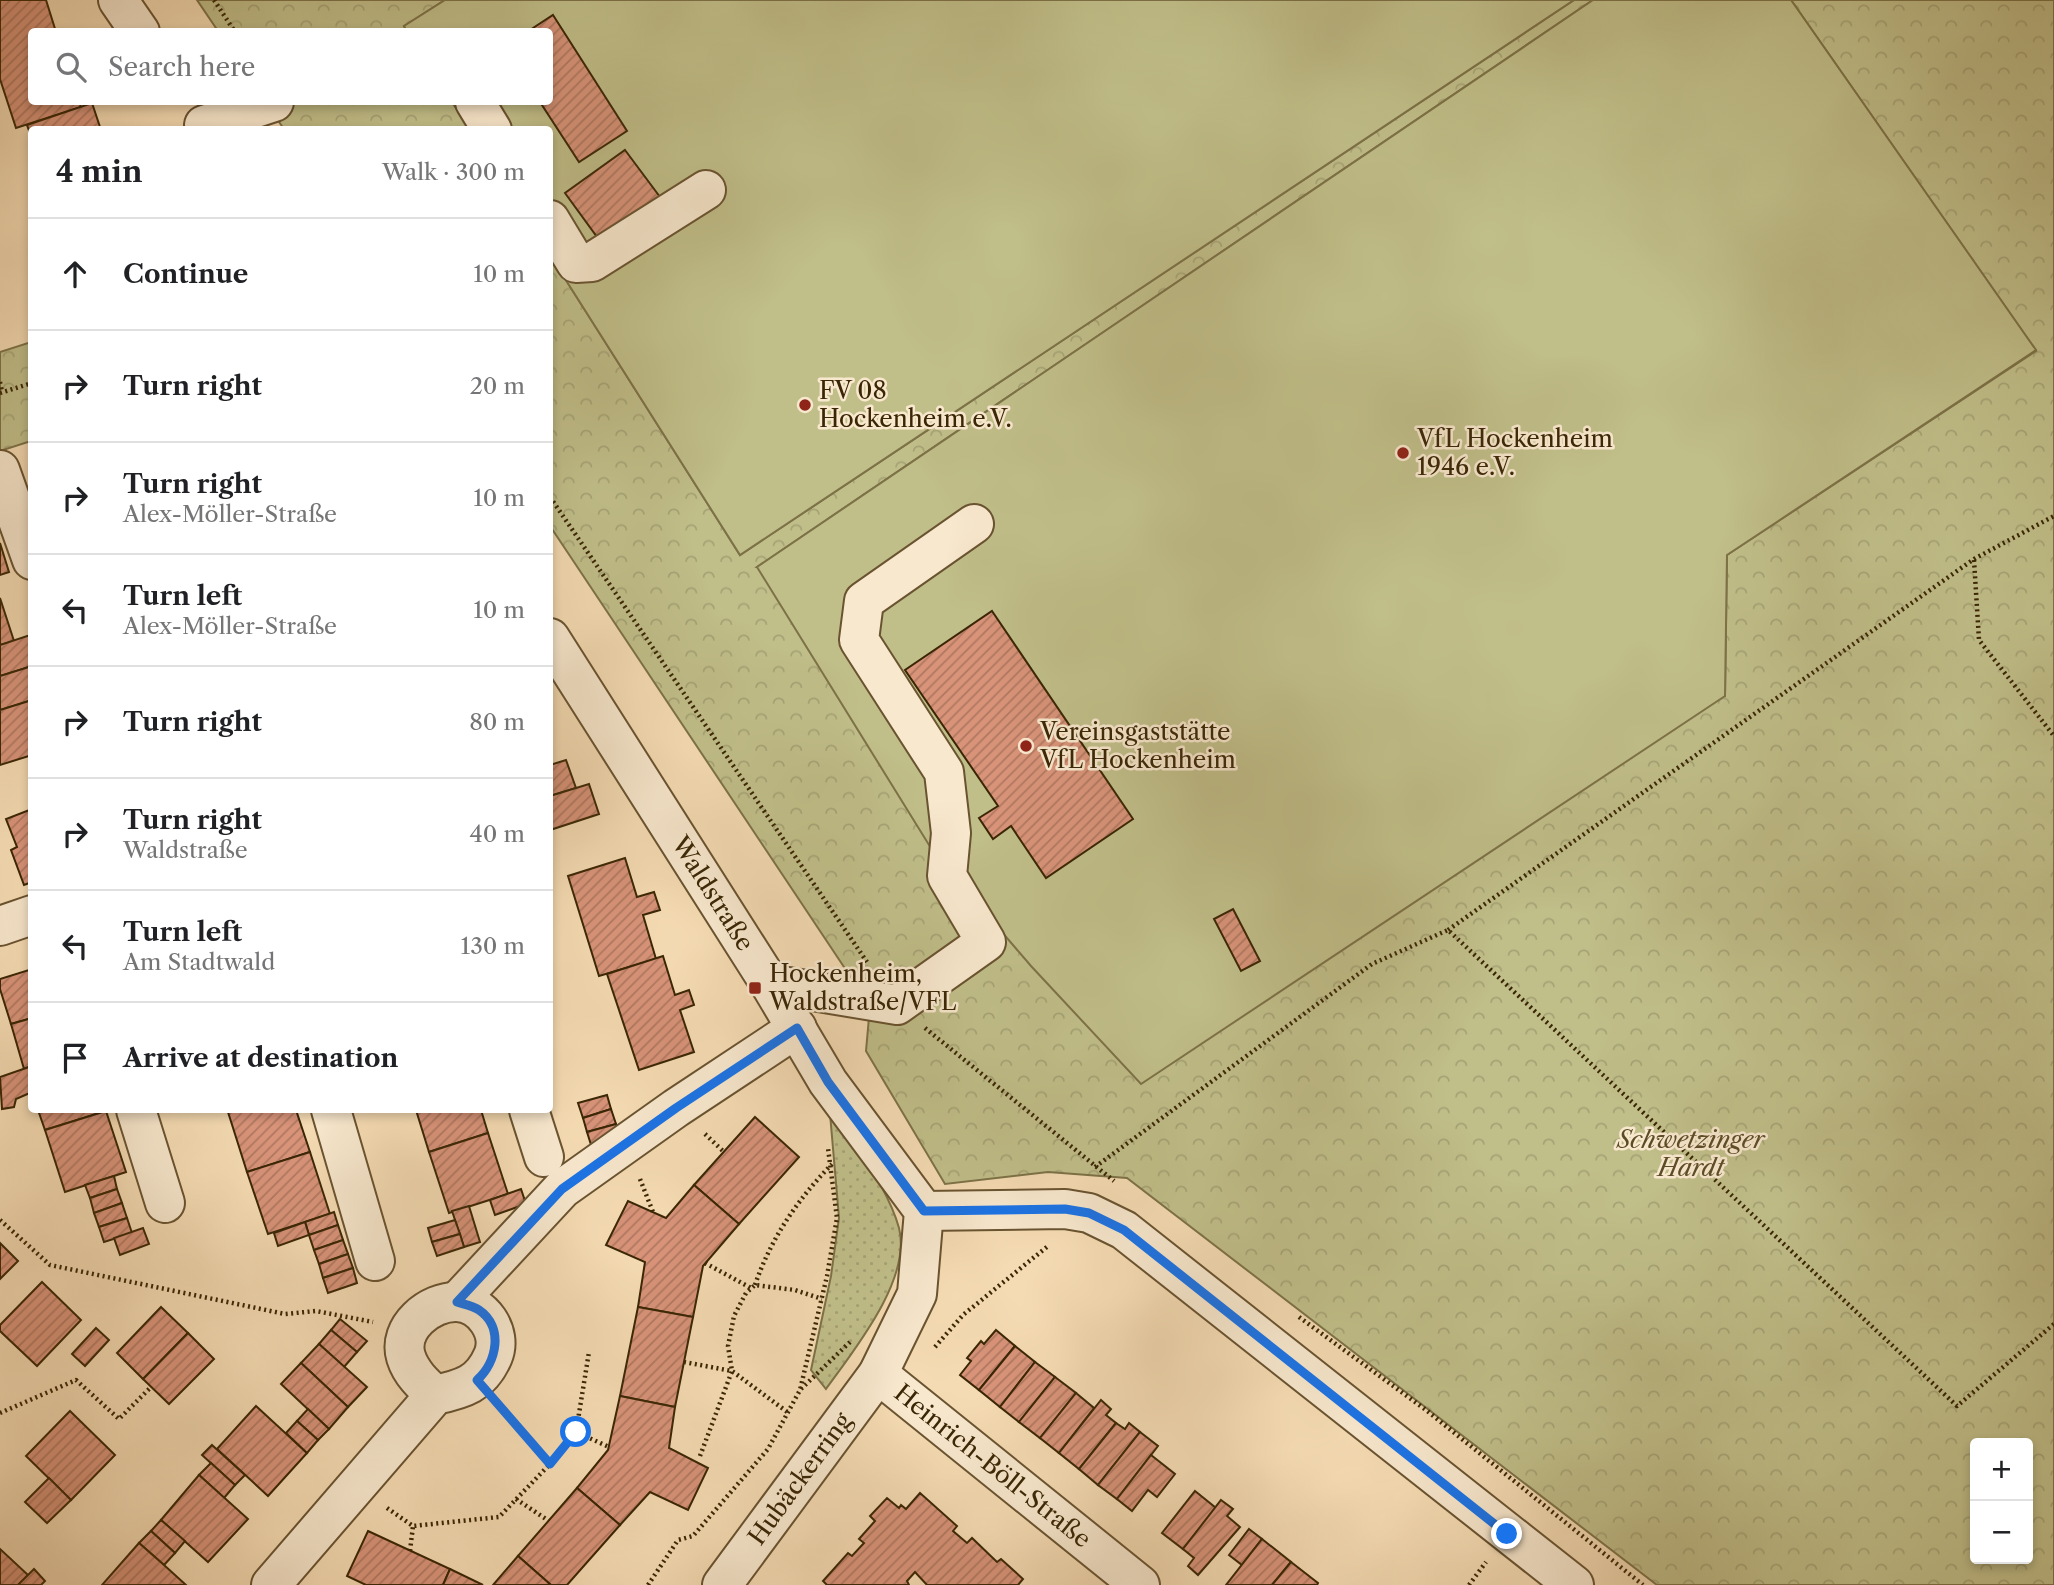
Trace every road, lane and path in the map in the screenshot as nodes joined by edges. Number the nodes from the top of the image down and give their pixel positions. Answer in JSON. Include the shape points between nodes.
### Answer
{"nodes":[{"id":1,"x":118,"y":0,"type":"edge"},
{"id":2,"x":214,"y":0,"type":"edge"},
{"id":3,"x":137,"y":28,"type":"edge"},
{"id":4,"x":232,"y":28,"type":"edge"},
{"id":5,"x":261,"y":105,"type":"edge"},
{"id":6,"x":477,"y":105,"type":"edge"},
{"id":7,"x":200,"y":119,"type":"edge"},
{"id":8,"x":490,"y":126,"type":"edge"},
{"id":9,"x":706,"y":190,"type":"dead end"},
{"id":10,"x":553,"y":225,"type":"edge"},
{"id":11,"x":0,"y":382,"type":"edge"},
{"id":12,"x":28,"y":384,"type":"edge"},
{"id":13,"x":1,"y":393,"type":"edge"},
{"id":14,"x":0,"y":470,"type":"edge"},
{"id":15,"x":553,"y":501,"type":"edge"},
{"id":16,"x":2054,"y":516,"type":"edge"},
{"id":17,"x":974,"y":524,"type":"dead end"},
{"id":18,"x":28,"y":550,"type":"edge"},
{"id":19,"x":1975,"y":559,"type":"junction"},
{"id":20,"x":553,"y":649,"type":"edge"},
{"id":21,"x":561,"y":680,"type":"edge"},
{"id":22,"x":2054,"y":736,"type":"edge"},
{"id":23,"x":28,"y":916,"type":"edge"},
{"id":24,"x":0,"y":926,"type":"edge"},
{"id":25,"x":1448,"y":930,"type":"junction"},
{"id":26,"x":770,"y":984,"type":"junction"},
{"id":27,"x":897,"y":1005,"type":"junction"},
{"id":28,"x":797,"y":1028,"type":"junction"},
{"id":29,"x":137,"y":1113,"type":"edge"},
{"id":30,"x":332,"y":1113,"type":"edge"},
{"id":31,"x":530,"y":1113,"type":"edge"},
{"id":32,"x":827,"y":1144,"type":"dead end"},
{"id":33,"x":544,"y":1157,"type":"dead end"},
{"id":34,"x":832,"y":1164,"type":"junction"},
{"id":35,"x":1095,"y":1167,"type":"junction"},
{"id":36,"x":1117,"y":1183,"type":"dead end"},
{"id":37,"x":165,"y":1203,"type":"dead end"},
{"id":38,"x":924,"y":1211,"type":"junction"},
{"id":39,"x":0,"y":1220,"type":"edge"},
{"id":40,"x":375,"y":1261,"type":"dead end"},
{"id":41,"x":705,"y":1263,"type":"dead end"},
{"id":42,"x":753,"y":1287,"type":"junction"},
{"id":43,"x":822,"y":1298,"type":"junction"},
{"id":44,"x":457,"y":1302,"type":"junction"},
{"id":45,"x":1294,"y":1313,"type":"dead end"},
{"id":46,"x":2054,"y":1324,"type":"edge"},
{"id":47,"x":408,"y":1327,"type":"junction"},
{"id":48,"x":855,"y":1337,"type":"dead end"},
{"id":49,"x":589,"y":1352,"type":"dead end"},
{"id":50,"x":684,"y":1362,"type":"dead end"},
{"id":51,"x":732,"y":1371,"type":"junction"},
{"id":52,"x":878,"y":1374,"type":"junction"},
{"id":53,"x":477,"y":1380,"type":"junction"},
{"id":54,"x":151,"y":1387,"type":"dead end"},
{"id":55,"x":800,"y":1390,"type":"junction"},
{"id":56,"x":435,"y":1395,"type":"junction"},
{"id":57,"x":0,"y":1413,"type":"edge"},
{"id":58,"x":790,"y":1414,"type":"junction"},
{"id":59,"x":576,"y":1432,"type":"junction"},
{"id":60,"x":609,"y":1447,"type":"dead end"},
{"id":61,"x":700,"y":1456,"type":"dead end"},
{"id":62,"x":550,"y":1464,"type":"junction"},
{"id":63,"x":357,"y":1486,"type":"junction"},
{"id":64,"x":516,"y":1499,"type":"junction"},
{"id":65,"x":549,"y":1521,"type":"dead end"},
{"id":66,"x":413,"y":1526,"type":"junction"},
{"id":67,"x":410,"y":1551,"type":"dead end"},
{"id":68,"x":271,"y":1585,"type":"edge"},
{"id":69,"x":648,"y":1585,"type":"edge"},
{"id":70,"x":722,"y":1585,"type":"edge"},
{"id":71,"x":1140,"y":1585,"type":"edge"},
{"id":72,"x":1574,"y":1585,"type":"edge"},
{"id":73,"x":1643,"y":1585,"type":"edge"}],
"edges":[{"from":1,"to":3,"type":"street"},
{"from":2,"to":4,"type":"path"},
{"from":5,"to":7,"type":"street"},
{"from":6,"to":8,"type":"street"},
{"from":9,"to":10,"type":"street","via":[[593,261],[576,263]]},
{"from":11,"to":13,"type":"path"},
{"from":12,"to":13,"type":"path"},
{"from":14,"to":18,"type":"street"},
{"from":15,"to":27,"type":"path"},
{"from":16,"to":19,"type":"path"},
{"from":17,"to":27,"type":"street","via":[[864,601],[859,640],[944,772],[951,833],[947,876],[986,942]]},
{"from":19,"to":22,"type":"path","via":[[1979,640]]},
{"from":19,"to":25,"type":"path"},
{"from":20,"to":21,"type":"street","name":"Waldstraße"},
{"from":21,"to":26,"type":"street","name":"Waldstraße"},
{"from":23,"to":24,"type":"street"},
{"from":25,"to":35,"type":"path","via":[[1372,964]]},
{"from":25,"to":46,"type":"path","via":[[1957,1406]]},
{"from":26,"to":27,"type":"street"},
{"from":26,"to":28,"type":"street","name":"Waldstraße"},
{"from":27,"to":35,"type":"path"},
{"from":28,"to":38,"type":"street","name":"Waldstraße","via":[[828,1082]]},
{"from":28,"to":44,"type":"street","via":[[562,1189]]},
{"from":29,"to":37,"type":"street"},
{"from":30,"to":40,"type":"street"},
{"from":31,"to":33,"type":"street"},
{"from":32,"to":34,"type":"path"},
{"from":34,"to":42,"type":"path","via":[[798,1200]]},
{"from":34,"to":43,"type":"path","via":[[836,1218]]},
{"from":35,"to":36,"type":"path"},
{"from":38,"to":52,"type":"street","via":[[917,1294]]},
{"from":38,"to":72,"type":"street","via":[[1065,1209],[1089,1213],[1124,1230]]},
{"from":39,"to":47,"type":"path","via":[[50,1265],[285,1314],[316,1311]]},
{"from":41,"to":42,"type":"path"},
{"from":42,"to":43,"type":"path","via":[[795,1290]]},
{"from":42,"to":51,"type":"path","via":[[734,1316],[728,1346]]},
{"from":43,"to":55,"type":"path"},
{"from":44,"to":47,"type":"street","via":[[428,1310]]},
{"from":44,"to":53,"type":"street","via":[[479,1309],[493,1327],[495,1350]]},
{"from":45,"to":73,"type":"path","via":[[1426,1410]]},
{"from":47,"to":56,"type":"street","via":[[405,1354],[414,1374]]},
{"from":48,"to":55,"type":"path"},
{"from":49,"to":59,"type":"path"},
{"from":50,"to":51,"type":"path"},
{"from":51,"to":58,"type":"path"},
{"from":51,"to":61,"type":"path"},
{"from":52,"to":70,"type":"street","name":"Hubäckerring"},
{"from":52,"to":71,"type":"street","name":"Heinrich-Böll-Straße"},
{"from":53,"to":56,"type":"street","via":[[466,1389]]},
{"from":53,"to":62,"type":"path"},
{"from":54,"to":57,"type":"path","via":[[119,1419],[76,1380]]},
{"from":55,"to":58,"type":"path"},
{"from":56,"to":63,"type":"street"},
{"from":58,"to":69,"type":"path","via":[[768,1449],[693,1536],[678,1540]]},
{"from":59,"to":60,"type":"path"},
{"from":59,"to":62,"type":"path"},
{"from":62,"to":64,"type":"path"},
{"from":63,"to":66,"type":"path"},
{"from":63,"to":68,"type":"street"},
{"from":64,"to":65,"type":"path"},
{"from":64,"to":66,"type":"path","via":[[499,1517]]},
{"from":66,"to":67,"type":"path"}]}
